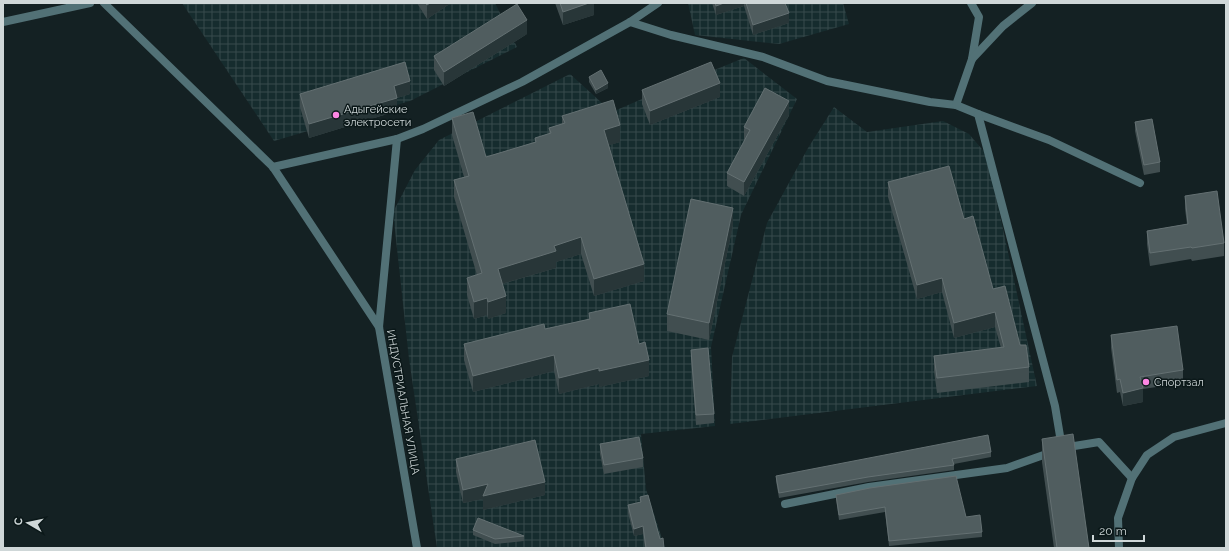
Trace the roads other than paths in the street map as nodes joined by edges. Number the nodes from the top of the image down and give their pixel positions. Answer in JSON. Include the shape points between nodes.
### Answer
{"nodes":[{"id":1,"x":90,"y":3,"type":"edge"},
{"id":2,"x":104,"y":3,"type":"edge"},
{"id":3,"x":658,"y":3,"type":"edge"},
{"id":4,"x":971,"y":3,"type":"edge"},
{"id":5,"x":1032,"y":3,"type":"edge"},
{"id":6,"x":3,"y":22,"type":"edge"},
{"id":7,"x":630,"y":22,"type":"junction"},
{"id":8,"x":972,"y":59,"type":"junction"},
{"id":9,"x":956,"y":105,"type":"junction"},
{"id":10,"x":978,"y":114,"type":"junction"},
{"id":11,"x":397,"y":139,"type":"junction"},
{"id":12,"x":273,"y":167,"type":"junction"},
{"id":13,"x":1140,"y":182,"type":"dead end"},
{"id":14,"x":379,"y":327,"type":"junction"},
{"id":15,"x":1226,"y":423,"type":"edge"},
{"id":16,"x":1062,"y":448,"type":"junction"},
{"id":17,"x":1132,"y":478,"type":"junction"},
{"id":18,"x":785,"y":504,"type":"dead end"},
{"id":19,"x":417,"y":548,"type":"edge"},
{"id":20,"x":1119,"y":548,"type":"edge"}],
"edges":[{"from":1,"to":6,"type":"street"},
{"from":2,"to":12,"type":"street"},
{"from":3,"to":7,"type":"street"},
{"from":4,"to":8,"type":"street","via":[[979,17]]},
{"from":5,"to":8,"type":"street","via":[[1003,26]]},
{"from":7,"to":9,"type":"street","via":[[671,35],[763,57],[827,81]]},
{"from":7,"to":11,"type":"street","via":[[522,82]]},
{"from":8,"to":9,"type":"street"},
{"from":9,"to":10,"type":"street"},
{"from":10,"to":13,"type":"street","via":[[1049,140]]},
{"from":10,"to":16,"type":"street","via":[[1055,406]]},
{"from":11,"to":12,"type":"street"},
{"from":11,"to":14,"type":"street","name":"ИНДУСТРИАЛЬНАЯ УЛИЦА"},
{"from":12,"to":14,"type":"street"},
{"from":14,"to":19,"type":"street","name":"ИНДУСТРИАЛЬНАЯ УЛИЦА"},
{"from":15,"to":17,"type":"street","via":[[1174,438],[1147,456]]},
{"from":16,"to":17,"type":"street","via":[[1099,442]]},
{"from":16,"to":18,"type":"street","via":[[1007,468],[868,487]]},
{"from":17,"to":20,"type":"street","via":[[1118,518]]}]}
